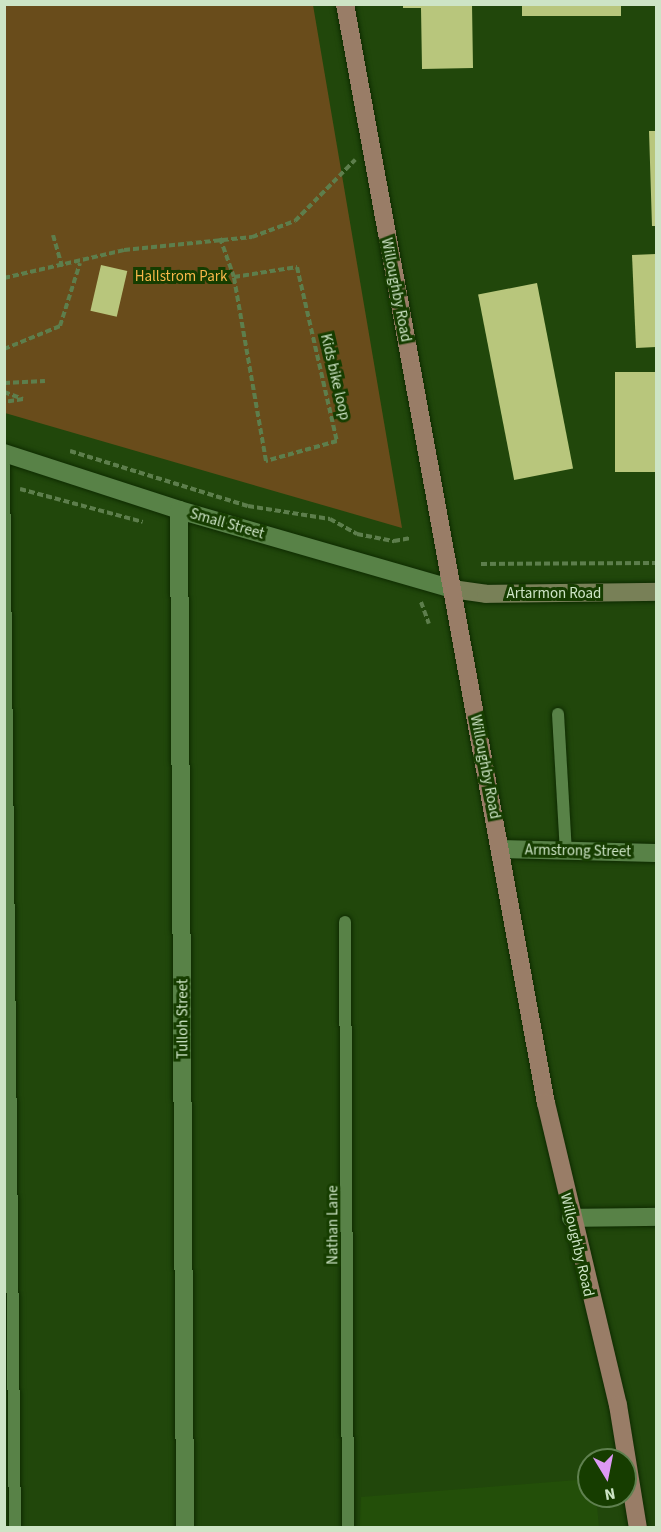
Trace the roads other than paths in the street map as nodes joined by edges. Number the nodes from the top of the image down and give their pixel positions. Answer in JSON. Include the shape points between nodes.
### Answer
{"nodes":[{"id":1,"x":345,"y":4,"type":"edge"},
{"id":2,"x":4,"y":453,"type":"edge"},
{"id":3,"x":4,"y":465,"type":"edge"},
{"id":4,"x":179,"y":510,"type":"junction"},
{"id":5,"x":452,"y":589,"type":"junction"},
{"id":6,"x":657,"y":592,"type":"edge"},
{"id":7,"x":558,"y":714,"type":"dead end"},
{"id":8,"x":500,"y":849,"type":"junction"},
{"id":9,"x":566,"y":851,"type":"junction"},
{"id":10,"x":657,"y":853,"type":"edge"},
{"id":11,"x":345,"y":922,"type":"dead end"},
{"id":12,"x":657,"y":1217,"type":"edge"},
{"id":13,"x":571,"y":1218,"type":"junction"},
{"id":14,"x":15,"y":1527,"type":"edge"},
{"id":15,"x":185,"y":1527,"type":"edge"},
{"id":16,"x":348,"y":1527,"type":"edge"},
{"id":17,"x":638,"y":1527,"type":"edge"}],
"edges":[{"from":1,"to":5,"type":"main road","name":"Willoughby Road"},
{"from":2,"to":4,"type":"street","name":"Small Street"},
{"from":3,"to":14,"type":"lane"},
{"from":4,"to":5,"type":"street","name":"Small Street"},
{"from":4,"to":15,"type":"street","name":"Tulloh Street"},
{"from":5,"to":6,"type":"street","name":"Artarmon Road","via":[[486,594]]},
{"from":5,"to":8,"type":"main road","name":"Willoughby Road"},
{"from":7,"to":9,"type":"lane"},
{"from":8,"to":9,"type":"street","name":"Armstrong Street"},
{"from":8,"to":13,"type":"main road","name":"Willoughby Road"},
{"from":9,"to":10,"type":"street","name":"Armstrong Street"},
{"from":11,"to":16,"type":"lane","name":"Nathan Lane"},
{"from":12,"to":13,"type":"street"},
{"from":13,"to":17,"type":"main road","name":"Willoughby Road","via":[[618,1405]]}]}
